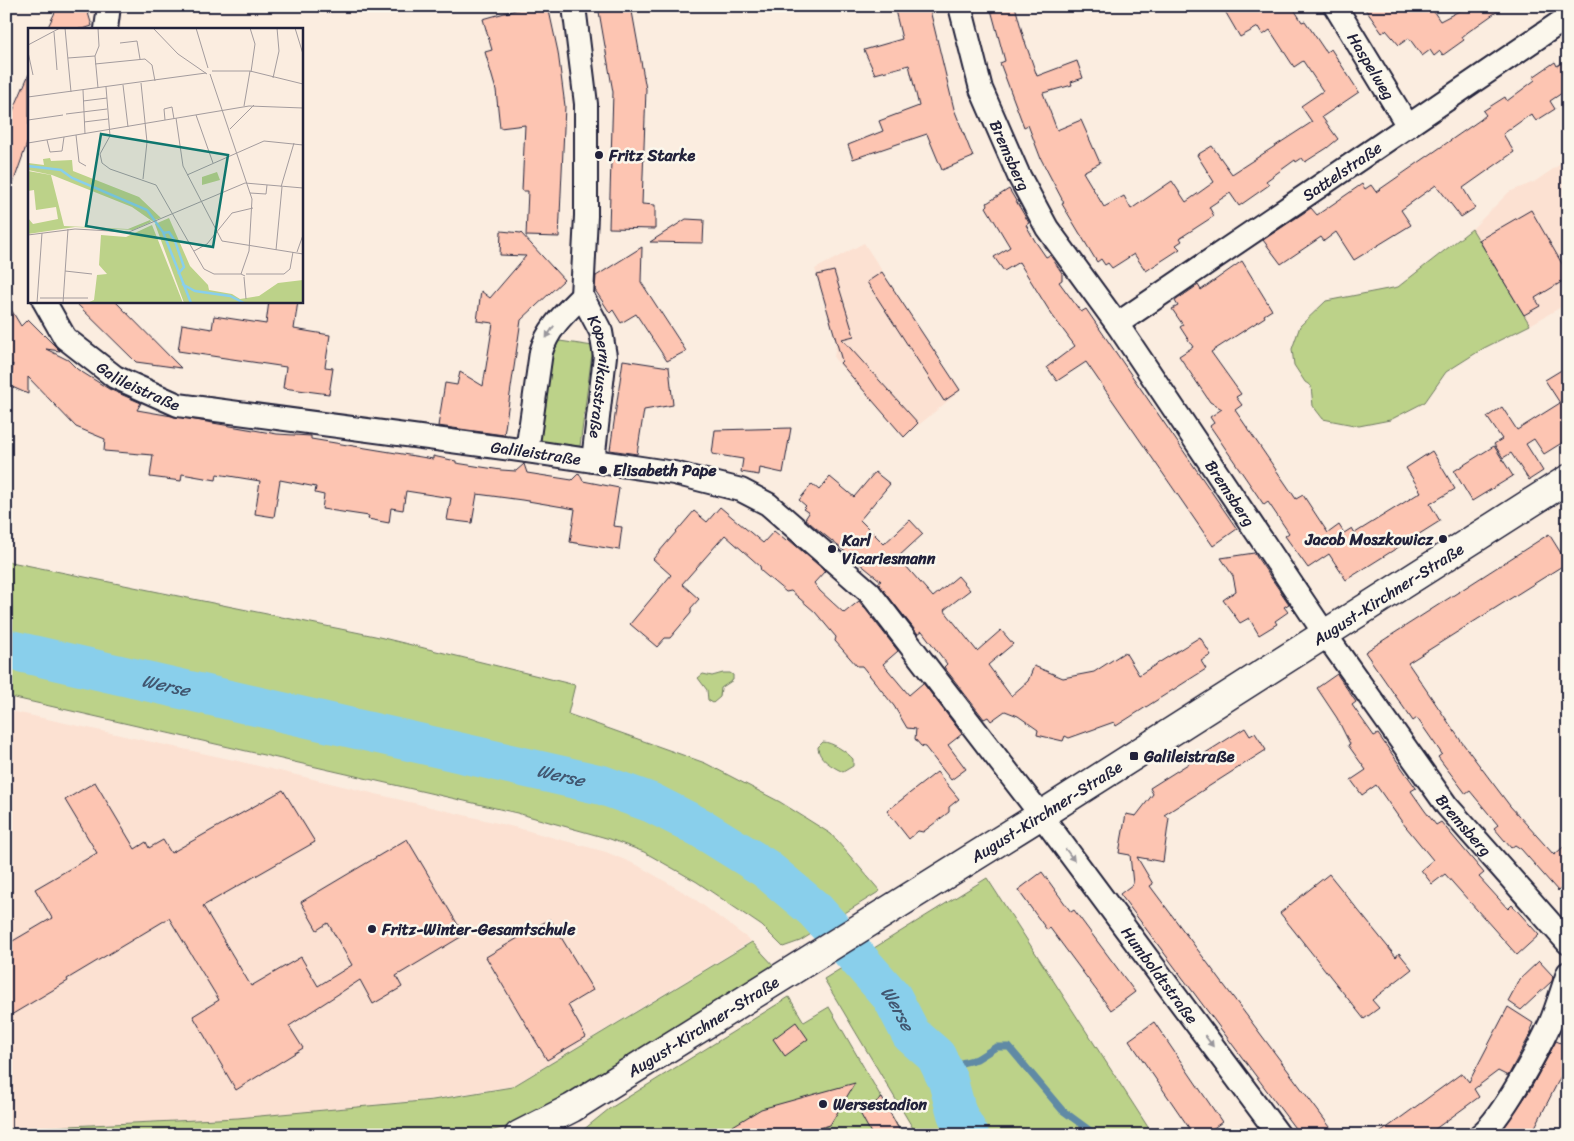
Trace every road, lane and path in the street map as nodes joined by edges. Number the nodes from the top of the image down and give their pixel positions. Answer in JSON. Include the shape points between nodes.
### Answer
{"nodes":[{"id":1,"x":110,"y":6,"type":"edge"},
{"id":2,"x":574,"y":6,"type":"edge"},
{"id":3,"x":960,"y":6,"type":"edge"},
{"id":4,"x":1335,"y":6,"type":"edge"},
{"id":5,"x":1568,"y":17,"type":"edge"},
{"id":6,"x":106,"y":28,"type":"edge"},
{"id":7,"x":1408,"y":126,"type":"junction"},
{"id":8,"x":582,"y":296,"type":"junction"},
{"id":9,"x":45,"y":302,"type":"edge"},
{"id":10,"x":1117,"y":324,"type":"junction"},
{"id":11,"x":527,"y":451,"type":"junction"},
{"id":12,"x":593,"y":461,"type":"junction"},
{"id":13,"x":1568,"y":480,"type":"edge"},
{"id":14,"x":1324,"y":634,"type":"junction"},
{"id":15,"x":1041,"y":816,"type":"junction"},
{"id":16,"x":1568,"y":944,"type":"edge"},
{"id":17,"x":1568,"y":973,"type":"edge"},
{"id":18,"x":1559,"y":1026,"type":"edge"},
{"id":19,"x":519,"y":1135,"type":"edge"},
{"id":20,"x":1279,"y":1135,"type":"edge"},
{"id":21,"x":1480,"y":1135,"type":"edge"}],
"edges":[{"from":1,"to":6,"type":"street"},
{"from":2,"to":8,"type":"street","name":"Kopernikusstraße","via":[[586,104]]},
{"from":3,"to":10,"type":"street","name":"Bremsberg","via":[[981,89],[1019,176],[1047,228]]},
{"from":4,"to":7,"type":"street","name":"Haspelweg"},
{"from":5,"to":7,"type":"street","name":"Sattelstraße"},
{"from":7,"to":10,"type":"street","name":"Sattelstraße"},
{"from":8,"to":11,"type":"street","name":"Kopernikusstraße","one_way":true,"via":[[545,338]]},
{"from":8,"to":12,"type":"street","name":"Kopernikusstraße","via":[[601,332],[605,356]]},
{"from":9,"to":11,"type":"street","name":"Galileistraße","via":[[65,338],[115,377],[178,405]]},
{"from":10,"to":14,"type":"street","name":"Bremsberg"},
{"from":11,"to":12,"type":"street","name":"Galileistraße"},
{"from":12,"to":15,"type":"street","name":"Galileistraße","via":[[712,481],[741,490],[768,504],[869,592]]},
{"from":13,"to":14,"type":"street","name":"August-Kirchner-Straße"},
{"from":14,"to":15,"type":"street","name":"August-Kirchner-Straße"},
{"from":14,"to":16,"type":"street","name":"Bremsberg","via":[[1447,806]]},
{"from":15,"to":19,"type":"street","name":"August-Kirchner-Straße","via":[[572,1108]]},
{"from":15,"to":20,"type":"street","name":"Humboldtstraße","one_way":true},
{"from":17,"to":18,"type":"street"},
{"from":18,"to":21,"type":"street","via":[[1489,1128]]}]}
